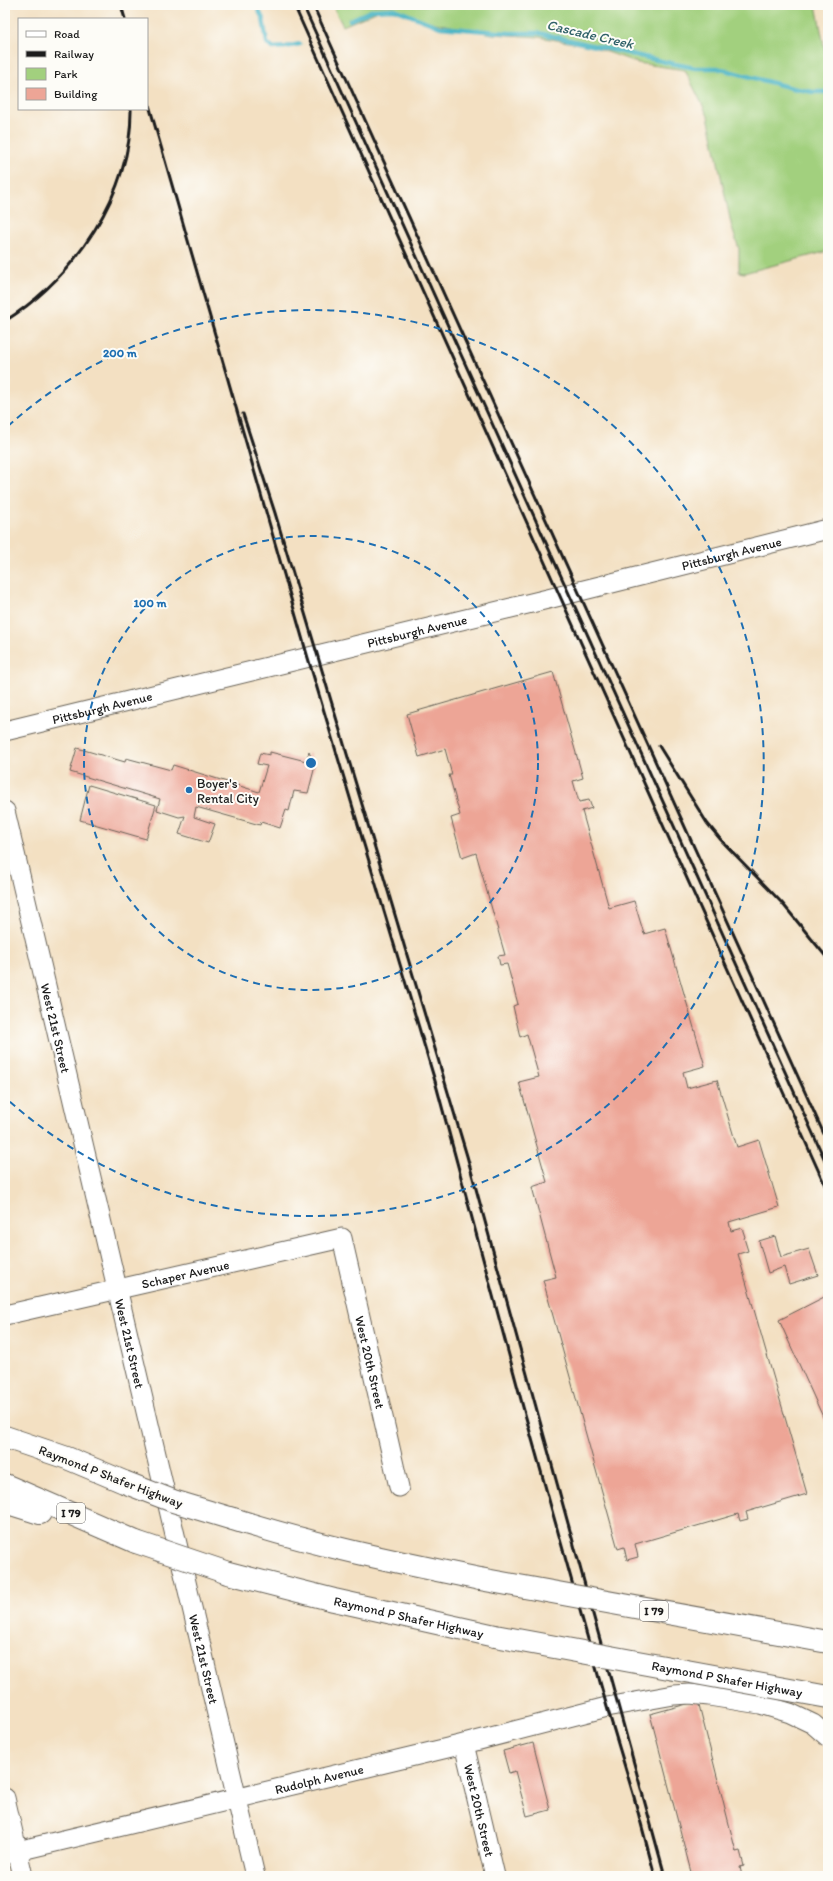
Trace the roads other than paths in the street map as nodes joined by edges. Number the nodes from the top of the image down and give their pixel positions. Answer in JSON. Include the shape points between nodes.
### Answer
{"nodes":[{"id":1,"x":828,"y":529,"type":"edge"},
{"id":2,"x":5,"y":731,"type":"edge"},
{"id":3,"x":5,"y":811,"type":"edge"},
{"id":4,"x":342,"y":1238,"type":"joint"},
{"id":5,"x":117,"y":1289,"type":"junction"},
{"id":6,"x":5,"y":1315,"type":"edge"},
{"id":7,"x":5,"y":1425,"type":"edge"},
{"id":8,"x":5,"y":1438,"type":"edge"},
{"id":9,"x":67,"y":1458,"type":"junction"},
{"id":10,"x":5,"y":1485,"type":"edge"},
{"id":11,"x":399,"y":1487,"type":"dead end"},
{"id":12,"x":5,"y":1502,"type":"edge"},
{"id":13,"x":136,"y":1542,"type":"junction"},
{"id":14,"x":828,"y":1642,"type":"edge"},
{"id":15,"x":828,"y":1697,"type":"edge"},
{"id":16,"x":828,"y":1737,"type":"edge"},
{"id":17,"x":464,"y":1744,"type":"junction"},
{"id":18,"x":5,"y":1798,"type":"edge"},
{"id":19,"x":236,"y":1799,"type":"junction"},
{"id":20,"x":11,"y":1852,"type":"edge"},
{"id":21,"x":23,"y":1876,"type":"edge"},
{"id":22,"x":255,"y":1876,"type":"edge"},
{"id":23,"x":495,"y":1876,"type":"edge"}],
"edges":[{"from":1,"to":2,"type":"street","name":"Pittsburgh Avenue"},
{"from":3,"to":5,"type":"street","name":"West 21st Street"},
{"from":4,"to":5,"type":"street","name":"Schaper Avenue"},
{"from":4,"to":11,"type":"street","name":"West 20th Street"},
{"from":5,"to":6,"type":"street","name":"Schaper Avenue"},
{"from":5,"to":19,"type":"street","name":"West 21st Street"},
{"from":7,"to":9,"type":"highway"},
{"from":8,"to":9,"type":"highway","name":"Raymond P Shafer Highway","number":"I 79"},
{"from":9,"to":14,"type":"highway","name":"Raymond P Shafer Highway","number":"I 79","bridge":true,"via":[[172,1500],[282,1535],[355,1553],[480,1579]]},
{"from":10,"to":13,"type":"highway","name":"Raymond P Shafer Highway","number":"I 79"},
{"from":12,"to":13,"type":"highway"},
{"from":13,"to":15,"type":"highway","name":"Raymond P Shafer Highway","number":"I 79","bridge":true,"via":[[228,1573],[341,1602],[495,1636]]},
{"from":16,"to":17,"type":"street","name":"Rudolph Avenue","via":[[813,1724],[790,1713],[760,1704],[690,1694],[633,1702]]},
{"from":17,"to":19,"type":"street","name":"Rudolph Avenue"},
{"from":17,"to":23,"type":"street","name":"West 20th Street"},
{"from":18,"to":20,"type":"street"},
{"from":19,"to":20,"type":"street","name":"Rudolph Avenue"},
{"from":19,"to":22,"type":"street","name":"West 21st Street"},
{"from":20,"to":21,"type":"street"}]}
